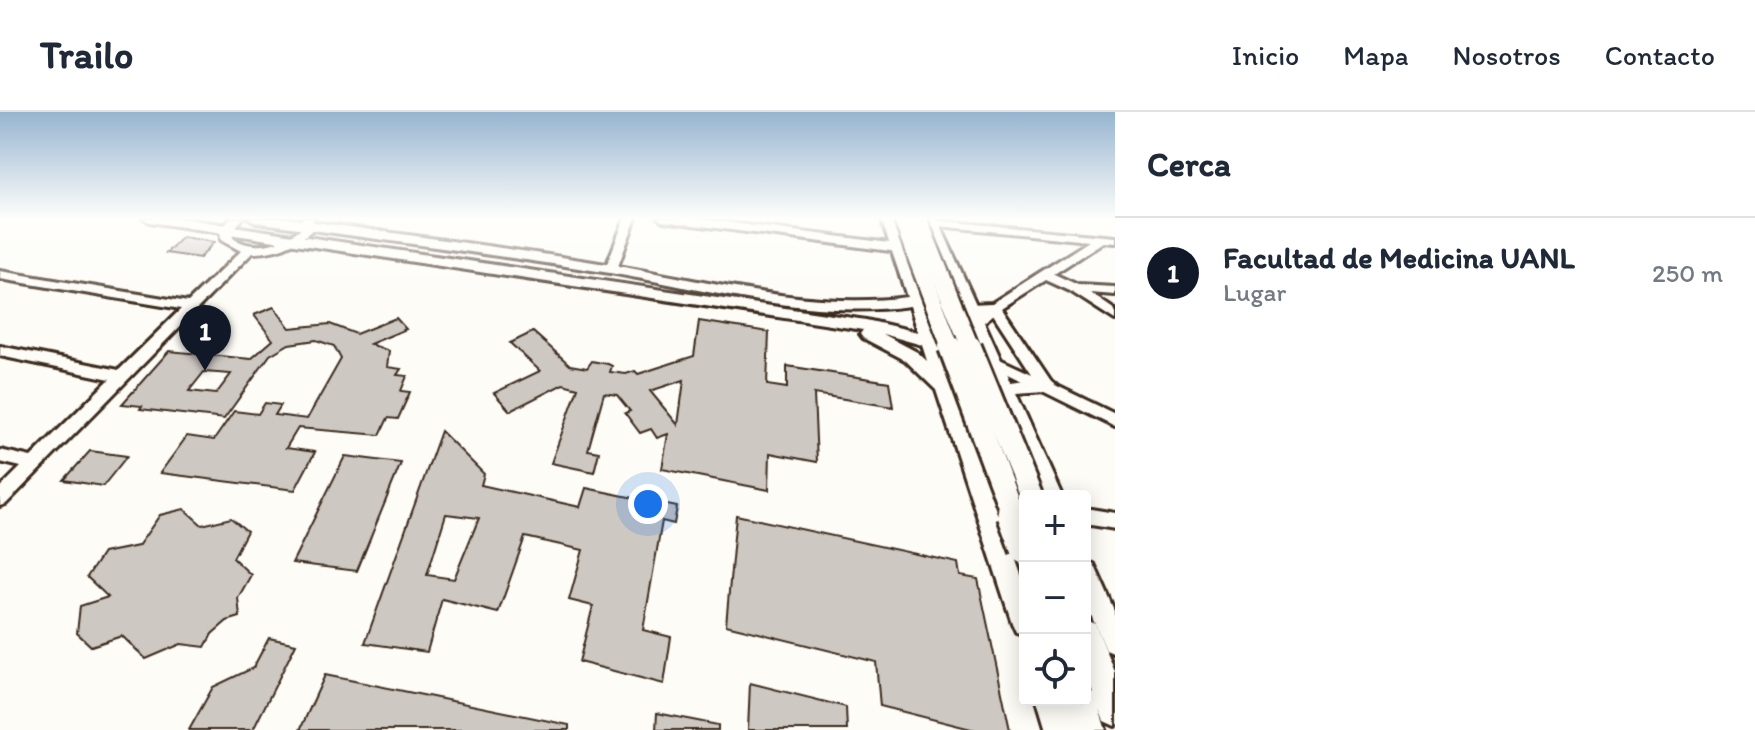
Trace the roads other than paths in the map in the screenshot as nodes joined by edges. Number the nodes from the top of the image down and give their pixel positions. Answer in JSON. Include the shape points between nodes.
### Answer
{"nodes":[{"id":1,"x":244,"y":247,"type":"edge"},
{"id":2,"x":268,"y":247,"type":"edge"},
{"id":3,"x":346,"y":247,"type":"edge"},
{"id":4,"x":470,"y":247,"type":"edge"},
{"id":5,"x":620,"y":247,"type":"edge"},
{"id":6,"x":889,"y":247,"type":"edge"},
{"id":7,"x":913,"y":247,"type":"edge"},
{"id":8,"x":937,"y":247,"type":"edge"},
{"id":9,"x":940,"y":247,"type":"edge"},
{"id":10,"x":1087,"y":247,"type":"edge"},
{"id":11,"x":898,"y":248,"type":"joint"},
{"id":12,"x":249,"y":249,"type":"junction"},
{"id":13,"x":563,"y":261,"type":"junction"},
{"id":14,"x":611,"y":269,"type":"junction"},
{"id":15,"x":517,"y":273,"type":"junction"},
{"id":16,"x":0,"y":275,"type":"edge"},
{"id":17,"x":1046,"y":275,"type":"junction"},
{"id":18,"x":1075,"y":288,"type":"junction"},
{"id":19,"x":744,"y":291,"type":"junction"},
{"id":20,"x":1115,"y":291,"type":"edge"},
{"id":21,"x":964,"y":297,"type":"junction"},
{"id":22,"x":784,"y":301,"type":"junction"},
{"id":23,"x":706,"y":302,"type":"junction"},
{"id":24,"x":917,"y":304,"type":"junction"},
{"id":25,"x":191,"y":307,"type":"junction"},
{"id":26,"x":995,"y":307,"type":"junction"},
{"id":27,"x":830,"y":315,"type":"junction"},
{"id":28,"x":1115,"y":316,"type":"edge"},
{"id":29,"x":0,"y":351,"type":"edge"},
{"id":30,"x":989,"y":353,"type":"junction"},
{"id":31,"x":121,"y":376,"type":"junction"},
{"id":32,"x":1046,"y":384,"type":"junction"},
{"id":33,"x":946,"y":393,"type":"junction"},
{"id":34,"x":1009,"y":400,"type":"junction"},
{"id":35,"x":1115,"y":421,"type":"edge"},
{"id":36,"x":0,"y":456,"type":"edge"},
{"id":37,"x":35,"y":464,"type":"junction"},
{"id":38,"x":1029,"y":490,"type":"edge"},
{"id":39,"x":1048,"y":490,"type":"edge"},
{"id":40,"x":0,"y":499,"type":"edge"},
{"id":41,"x":1019,"y":508,"type":"edge"},
{"id":42,"x":1091,"y":517,"type":"edge"},
{"id":43,"x":990,"y":520,"type":"junction"},
{"id":44,"x":1115,"y":521,"type":"edge"},
{"id":45,"x":1019,"y":533,"type":"edge"},
{"id":46,"x":1091,"y":586,"type":"edge"},
{"id":47,"x":1019,"y":605,"type":"edge"},
{"id":48,"x":1115,"y":641,"type":"edge"},
{"id":49,"x":1091,"y":649,"type":"edge"},
{"id":50,"x":1053,"y":706,"type":"edge"},
{"id":51,"x":1082,"y":706,"type":"edge"},
{"id":52,"x":1115,"y":710,"type":"edge"},
{"id":53,"x":1061,"y":730,"type":"edge"},
{"id":54,"x":1090,"y":730,"type":"edge"}],
"edges":[{"from":1,"to":12,"type":"street"},
{"from":2,"to":12,"type":"street"},
{"from":3,"to":15,"type":"main road"},
{"from":4,"to":13,"type":"main road"},
{"from":5,"to":14,"type":"street"},
{"from":6,"to":11,"type":"street"},
{"from":7,"to":45,"type":"highway","bridge":true},
{"from":8,"to":38,"type":"highway","bridge":true},
{"from":9,"to":21,"type":"main road"},
{"from":10,"to":17,"type":"street"},
{"from":11,"to":24,"type":"main road"},
{"from":12,"to":25,"type":"street"},
{"from":13,"to":14,"type":"main road"},
{"from":13,"to":15,"type":"main road"},
{"from":14,"to":19,"type":"main road"},
{"from":15,"to":23,"type":"main road"},
{"from":16,"to":25,"type":"street"},
{"from":17,"to":18,"type":"street"},
{"from":17,"to":26,"type":"street"},
{"from":18,"to":20,"type":"street"},
{"from":18,"to":28,"type":"street"},
{"from":19,"to":22,"type":"main road"},
{"from":19,"to":24,"type":"main road","via":[[876,300],[901,293]]},
{"from":21,"to":24,"type":"main road"},
{"from":21,"to":24,"type":"main road"},
{"from":21,"to":24,"type":"main road","via":[[946,281],[930,281]]},
{"from":21,"to":26,"type":"street"},
{"from":21,"to":26,"type":"main road","via":[[982,317]]},
{"from":21,"to":30,"type":"main road"},
{"from":22,"to":23,"type":"main road"},
{"from":22,"to":24,"type":"main road"},
{"from":22,"to":27,"type":"main road"},
{"from":23,"to":27,"type":"main road"},
{"from":24,"to":27,"type":"main road"},
{"from":24,"to":27,"type":"main road","via":[[866,325]]},
{"from":24,"to":30,"type":"main road"},
{"from":24,"to":33,"type":"main road"},
{"from":25,"to":31,"type":"street"},
{"from":26,"to":32,"type":"street"},
{"from":27,"to":33,"type":"main road","via":[[899,348],[924,366]]},
{"from":29,"to":31,"type":"street"},
{"from":30,"to":32,"type":"street"},
{"from":30,"to":34,"type":"main road"},
{"from":31,"to":37,"type":"street"},
{"from":32,"to":34,"type":"main road","via":[[1022,385]]},
{"from":32,"to":35,"type":"street"},
{"from":33,"to":34,"type":"main road","via":[[976,387]]},
{"from":33,"to":43,"type":"main road"},
{"from":34,"to":39,"type":"main road"},
{"from":36,"to":37,"type":"street"},
{"from":37,"to":40,"type":"street"},
{"from":41,"to":43,"type":"main road","via":[[998,511]]},
{"from":42,"to":44,"type":"street"},
{"from":43,"to":47,"type":"main road"},
{"from":46,"to":48,"type":"main road"},
{"from":49,"to":52,"type":"highway"},
{"from":50,"to":53,"type":"main road"},
{"from":51,"to":54,"type":"highway"}]}
